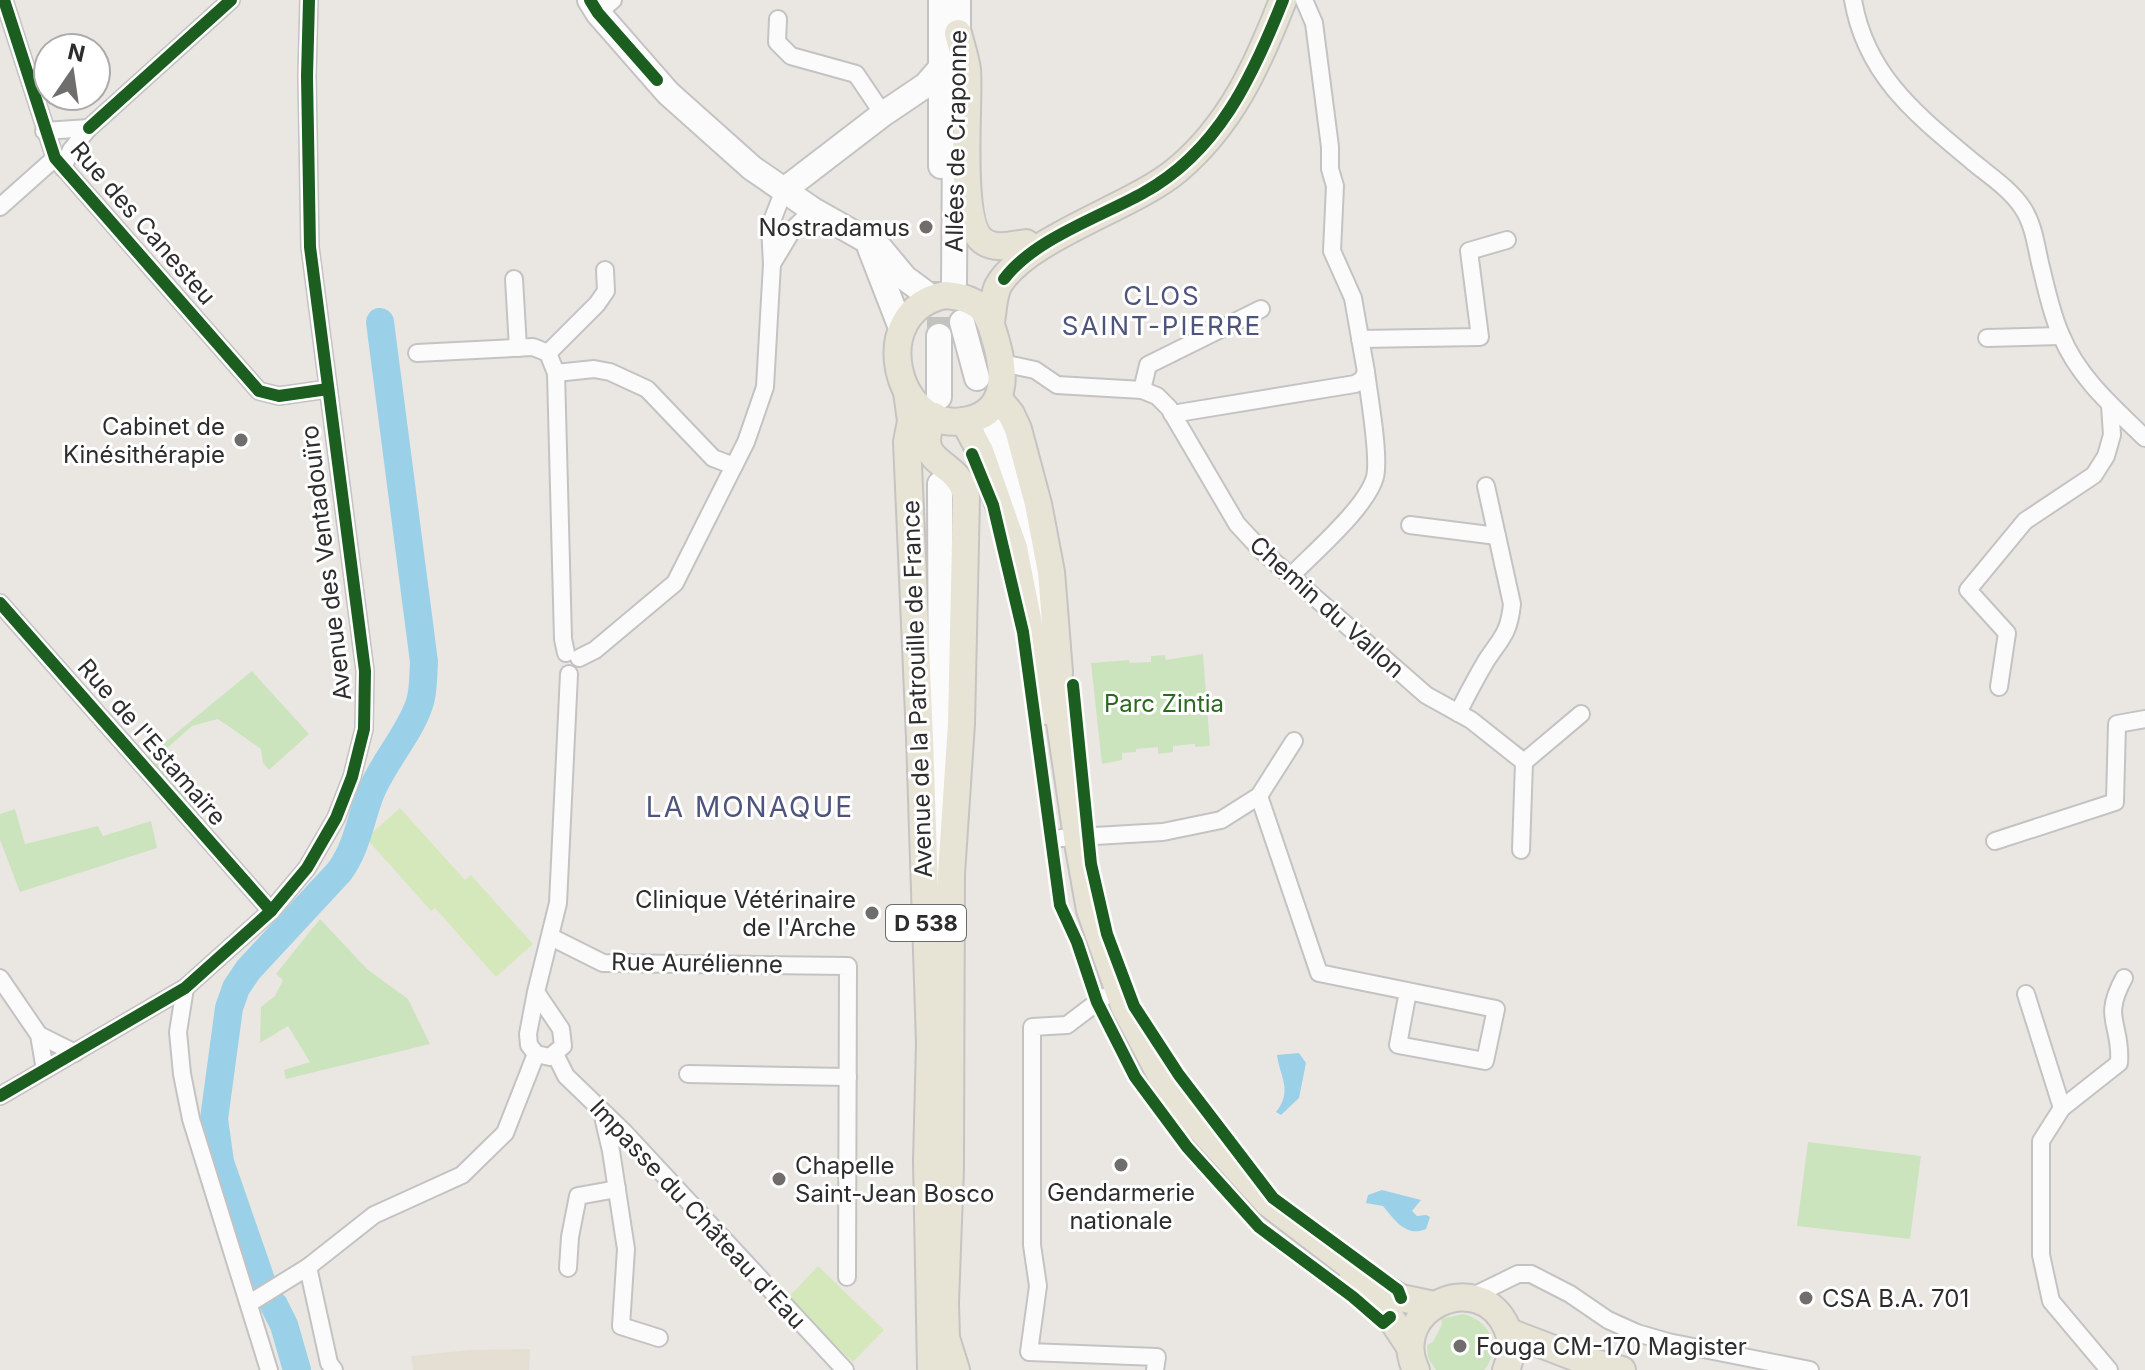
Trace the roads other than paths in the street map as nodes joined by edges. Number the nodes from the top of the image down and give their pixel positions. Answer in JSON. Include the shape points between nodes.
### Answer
{"nodes":[{"id":1,"x":4,"y":0,"type":"edge"},
{"id":2,"x":231,"y":0,"type":"edge"},
{"id":3,"x":309,"y":0,"type":"edge"},
{"id":4,"x":941,"y":0,"type":"edge"},
{"id":5,"x":958,"y":0,"type":"edge"},
{"id":6,"x":1283,"y":0,"type":"edge"},
{"id":7,"x":1304,"y":0,"type":"edge"},
{"id":8,"x":1853,"y":0,"type":"edge"},
{"id":9,"x":601,"y":4,"type":"edge"},
{"id":10,"x":778,"y":19,"type":"dead end"},
{"id":11,"x":958,"y":33,"type":"junction"},
{"id":12,"x":940,"y":69,"type":"junction"},
{"id":13,"x":883,"y":114,"type":"junction"},
{"id":14,"x":942,"y":126,"type":"junction"},
{"id":15,"x":89,"y":128,"type":"junction"},
{"id":16,"x":44,"y":131,"type":"junction"},
{"id":17,"x":59,"y":163,"type":"junction"},
{"id":18,"x":784,"y":190,"type":"junction"},
{"id":19,"x":0,"y":207,"type":"edge"},
{"id":20,"x":813,"y":210,"type":"junction"},
{"id":21,"x":1052,"y":240,"type":"junction"},
{"id":22,"x":1507,"y":240,"type":"dead end"},
{"id":23,"x":868,"y":242,"type":"junction"},
{"id":24,"x":1026,"y":243,"type":"junction"},
{"id":25,"x":772,"y":264,"type":"junction"},
{"id":26,"x":605,"y":270,"type":"dead end"},
{"id":27,"x":514,"y":279,"type":"dead end"},
{"id":28,"x":949,"y":296,"type":"junction"},
{"id":29,"x":1261,"y":309,"type":"dead end"},
{"id":30,"x":991,"y":322,"type":"junction"},
{"id":31,"x":901,"y":328,"type":"junction"},
{"id":32,"x":939,"y":336,"type":"tunnel mouth"},
{"id":33,"x":2061,"y":336,"type":"junction"},
{"id":34,"x":1987,"y":338,"type":"dead end"},
{"id":35,"x":1360,"y":339,"type":"junction"},
{"id":36,"x":518,"y":348,"type":"junction"},
{"id":37,"x":417,"y":353,"type":"dead end"},
{"id":38,"x":548,"y":353,"type":"junction"},
{"id":39,"x":1002,"y":363,"type":"junction"},
{"id":40,"x":1366,"y":372,"type":"junction"},
{"id":41,"x":556,"y":373,"type":"junction"},
{"id":42,"x":977,"y":378,"type":"dead end"},
{"id":43,"x":328,"y":389,"type":"junction"},
{"id":44,"x":1142,"y":390,"type":"junction"},
{"id":45,"x":907,"y":392,"type":"junction"},
{"id":46,"x":998,"y":398,"type":"junction"},
{"id":47,"x":2110,"y":405,"type":"junction"},
{"id":48,"x":936,"y":407,"type":"junction"},
{"id":49,"x":1172,"y":414,"type":"junction"},
{"id":50,"x":964,"y":421,"type":"junction"},
{"id":51,"x":995,"y":427,"type":"dead end"},
{"id":52,"x":2145,"y":438,"type":"edge"},
{"id":53,"x":734,"y":466,"type":"junction"},
{"id":54,"x":940,"y":484,"type":"dead end"},
{"id":55,"x":1486,"y":486,"type":"dead end"},
{"id":56,"x":1410,"y":525,"type":"dead end"},
{"id":57,"x":1497,"y":536,"type":"junction"},
{"id":58,"x":1291,"y":576,"type":"junction"},
{"id":59,"x":0,"y":603,"type":"edge"},
{"id":60,"x":573,"y":656,"type":"junction"},
{"id":61,"x":1999,"y":687,"type":"dead end"},
{"id":62,"x":1057,"y":702,"type":"junction"},
{"id":63,"x":1458,"y":713,"type":"junction"},
{"id":64,"x":1581,"y":714,"type":"dead end"},
{"id":65,"x":2145,"y":719,"type":"edge"},
{"id":66,"x":1294,"y":741,"type":"dead end"},
{"id":67,"x":941,"y":752,"type":"junction"},
{"id":68,"x":1524,"y":762,"type":"junction"},
{"id":69,"x":1259,"y":796,"type":"junction"},
{"id":70,"x":1069,"y":838,"type":"junction"},
{"id":71,"x":1995,"y":841,"type":"dead end"},
{"id":72,"x":1521,"y":850,"type":"dead end"},
{"id":73,"x":951,"y":874,"type":"junction"},
{"id":74,"x":271,"y":911,"type":"junction"},
{"id":75,"x":551,"y":937,"type":"junction"},
{"id":76,"x":0,"y":978,"type":"edge"},
{"id":77,"x":2124,"y":978,"type":"dead end"},
{"id":78,"x":185,"y":988,"type":"junction"},
{"id":79,"x":1408,"y":991,"type":"junction"},
{"id":80,"x":536,"y":992,"type":"junction"},
{"id":81,"x":2026,"y":994,"type":"dead end"},
{"id":82,"x":1104,"y":997,"type":"junction"},
{"id":83,"x":154,"y":1007,"type":"junction"},
{"id":84,"x":557,"y":1025,"type":"junction"},
{"id":85,"x":531,"y":1029,"type":"junction"},
{"id":86,"x":178,"y":1032,"type":"junction"},
{"id":87,"x":39,"y":1035,"type":"junction"},
{"id":88,"x":930,"y":1043,"type":"junction"},
{"id":89,"x":75,"y":1053,"type":"junction"},
{"id":90,"x":536,"y":1054,"type":"junction"},
{"id":91,"x":555,"y":1054,"type":"junction"},
{"id":92,"x":45,"y":1070,"type":"junction"},
{"id":93,"x":688,"y":1074,"type":"dead end"},
{"id":94,"x":848,"y":1077,"type":"junction"},
{"id":95,"x":0,"y":1096,"type":"edge"},
{"id":96,"x":2062,"y":1108,"type":"junction"},
{"id":97,"x":601,"y":1110,"type":"junction"},
{"id":98,"x":939,"y":1164,"type":"junction"},
{"id":99,"x":617,"y":1189,"type":"junction"},
{"id":100,"x":568,"y":1268,"type":"dead end"},
{"id":101,"x":303,"y":1270,"type":"junction"},
{"id":102,"x":847,"y":1277,"type":"dead end"},
{"id":103,"x":1506,"y":1279,"type":"junction"},
{"id":104,"x":1469,"y":1298,"type":"junction"},
{"id":105,"x":250,"y":1303,"type":"junction"},
{"id":106,"x":1434,"y":1305,"type":"junction"},
{"id":107,"x":1506,"y":1325,"type":"junction"},
{"id":108,"x":659,"y":1338,"type":"dead end"},
{"id":109,"x":1413,"y":1363,"type":"edge"},
{"id":110,"x":269,"y":1370,"type":"edge"},
{"id":111,"x":327,"y":1370,"type":"edge"},
{"id":112,"x":334,"y":1370,"type":"edge"},
{"id":113,"x":845,"y":1370,"type":"edge"},
{"id":114,"x":931,"y":1370,"type":"edge"},
{"id":115,"x":956,"y":1370,"type":"edge"},
{"id":116,"x":1155,"y":1370,"type":"edge"},
{"id":117,"x":1506,"y":1370,"type":"edge"},
{"id":118,"x":1622,"y":1370,"type":"edge"},
{"id":119,"x":1810,"y":1370,"type":"edge"},
{"id":120,"x":2109,"y":1370,"type":"edge"}],
"edges":[{"from":1,"to":16,"type":"street","name":"Rue des Canesteu"},
{"from":2,"to":15,"type":"street"},
{"from":3,"to":43,"type":"street","name":"Avenue des Ventadouïro","via":[[310,247]]},
{"from":4,"to":12,"type":"main road","name":"Allées de Craponne"},
{"from":5,"to":11,"type":"main road","name":"Allées de Craponne"},
{"from":6,"to":21,"type":"main road","via":[[1249,81],[1201,147],[1146,192]]},
{"from":7,"to":35,"type":"street","via":[[1314,23],[1335,186],[1332,251],[1353,298]]},
{"from":8,"to":33,"type":"street","via":[[1860,32],[1892,89],[2021,206],[2031,224]]},
{"from":9,"to":18,"type":"main road","via":[[668,93]]},
{"from":10,"to":13,"type":"street","via":[[777,42],[791,56],[856,74]]},
{"from":11,"to":14,"type":"main road"},
{"from":11,"to":24,"type":"main road","via":[[967,69],[967,178],[975,230],[991,245]]},
{"from":11,"to":28,"type":"main road","name":"Allées de Craponne"},
{"from":12,"to":13,"type":"main road"},
{"from":12,"to":14,"type":"main road","name":"Allées de Craponne"},
{"from":13,"to":18,"type":"main road"},
{"from":14,"to":28,"type":"main road","name":"Allées de Craponne"},
{"from":15,"to":16,"type":"street"},
{"from":15,"to":17,"type":"street"},
{"from":16,"to":17,"type":"street","name":"Rue des Canesteu"},
{"from":17,"to":19,"type":"street"},
{"from":17,"to":43,"type":"street","name":"Rue des Canesteu","via":[[259,391],[279,396]]},
{"from":18,"to":20,"type":"main road"},
{"from":18,"to":25,"type":"street","via":[[770,226]]},
{"from":20,"to":23,"type":"main road"},
{"from":20,"to":25,"type":"street","via":[[793,229]]},
{"from":21,"to":24,"type":"main road"},
{"from":21,"to":30,"type":"main road","via":[[999,285]]},
{"from":22,"to":35,"type":"street","via":[[1469,251],[1480,337]]},
{"from":23,"to":28,"type":"main road","via":[[880,248],[905,278]]},
{"from":23,"to":31,"type":"main road"},
{"from":24,"to":28,"type":"main road"},
{"from":25,"to":53,"type":"street","via":[[765,387]]},
{"from":26,"to":38,"type":"street","via":[[606,291]]},
{"from":27,"to":36,"type":"street"},
{"from":28,"to":30,"type":"main road","via":[[971,300]]},
{"from":28,"to":31,"type":"main road","via":[[918,306]]},
{"from":28,"to":42,"type":"main road"},
{"from":29,"to":44,"type":"street","via":[[1148,365]]},
{"from":30,"to":39,"type":"main road"},
{"from":31,"to":45,"type":"main road","via":[[900,379]]},
{"from":32,"to":48,"type":"main road"},
{"from":33,"to":34,"type":"street"},
{"from":33,"to":47,"type":"street","via":[[2081,373]]},
{"from":35,"to":40,"type":"street"},
{"from":36,"to":37,"type":"street"},
{"from":36,"to":38,"type":"street"},
{"from":38,"to":41,"type":"street"},
{"from":39,"to":44,"type":"street","via":[[1035,370],[1057,385]]},
{"from":39,"to":46,"type":"main road"},
{"from":40,"to":49,"type":"street","via":[[1355,384]]},
{"from":40,"to":58,"type":"street","via":[[1375,477],[1360,504]]},
{"from":41,"to":53,"type":"street","via":[[594,369],[647,389],[713,458]]},
{"from":41,"to":60,"type":"street","via":[[563,639]]},
{"from":43,"to":74,"type":"street","name":"Avenue des Ventadouïro","via":[[365,671],[364,729],[336,818],[307,868]]},
{"from":44,"to":49,"type":"street","name":"Chemin du Vallon","via":[[1157,396]]},
{"from":45,"to":48,"type":"main road"},
{"from":45,"to":88,"type":"main road","name":"Avenue de la Patrouille de France","number":"D 538"},
{"from":46,"to":50,"type":"main road","via":[[990,409]]},
{"from":46,"to":62,"type":"main road","via":[[1018,429],[1038,504],[1051,572]]},
{"from":47,"to":52,"type":"street"},
{"from":47,"to":61,"type":"street","via":[[2112,435],[2094,475],[2025,521],[1968,590],[2007,633]]},
{"from":48,"to":50,"type":"main road","via":[[949,421]]},
{"from":48,"to":73,"type":"main road","number":"D 538","via":[[926,444],[959,477],[966,497],[961,724]]},
{"from":49,"to":58,"type":"street","name":"Chemin du Vallon","via":[[1237,524]]},
{"from":50,"to":70,"type":"main road","via":[[1014,548]]},
{"from":51,"to":62,"type":"main road","via":[[1031,564]]},
{"from":53,"to":60,"type":"street","via":[[675,583],[595,650]]},
{"from":54,"to":67,"type":"main road"},
{"from":55,"to":57,"type":"street"},
{"from":56,"to":57,"type":"street"},
{"from":57,"to":63,"type":"street","via":[[1512,604],[1510,620]]},
{"from":58,"to":63,"type":"street","name":"Chemin du Vallon","via":[[1426,695]]},
{"from":59,"to":74,"type":"street","name":"Rue de l'Estamaïre"},
{"from":60,"to":75,"type":"street","via":[[579,668],[569,674],[558,903]]},
{"from":62,"to":70,"type":"main road"},
{"from":63,"to":68,"type":"street","name":"Chemin du Vallon"},
{"from":64,"to":68,"type":"street"},
{"from":65,"to":71,"type":"street","via":[[2117,724],[2115,802]]},
{"from":66,"to":69,"type":"street"},
{"from":67,"to":73,"type":"main road"},
{"from":67,"to":88,"type":"main road"},
{"from":68,"to":72,"type":"street"},
{"from":69,"to":70,"type":"street","via":[[1221,820],[1163,832]]},
{"from":69,"to":79,"type":"street","via":[[1319,973]]},
{"from":70,"to":82,"type":"main road"},
{"from":70,"to":106,"type":"main road","via":[[1124,1006],[1189,1116],[1268,1203],[1366,1278],[1401,1298]]},
{"from":73,"to":98,"type":"main road","number":"D 538"},
{"from":74,"to":78,"type":"street","name":"Avenue des Ventadouïro"},
{"from":75,"to":80,"type":"street"},
{"from":75,"to":94,"type":"street","name":"Rue Aurélienne","via":[[603,963],[848,966]]},
{"from":76,"to":87,"type":"street"},
{"from":77,"to":96,"type":"street","via":[[2112,1000],[2119,1063]]},
{"from":78,"to":83,"type":"street","name":"Avenue des Ventadouïro"},
{"from":78,"to":86,"type":"street"},
{"from":79,"to":79,"type":"street","via":[[1398,1045],[1485,1061],[1496,1009]]},
{"from":80,"to":84,"type":"street"},
{"from":80,"to":85,"type":"street"},
{"from":81,"to":96,"type":"street"},
{"from":82,"to":109,"type":"main road","via":[[1171,1113],[1250,1203],[1390,1317]]},
{"from":82,"to":116,"type":"street","via":[[1067,1025],[1032,1027],[1032,1245],[1038,1286],[1029,1352],[1157,1357]]},
{"from":83,"to":86,"type":"street"},
{"from":83,"to":89,"type":"street","name":"Avenue des Ventadouïro"},
{"from":84,"to":85,"type":"street","via":[[546,1021]]},
{"from":84,"to":91,"type":"street","via":[[564,1040]]},
{"from":85,"to":90,"type":"street","via":[[528,1040]]},
{"from":86,"to":105,"type":"street","via":[[191,1119]]},
{"from":87,"to":89,"type":"street"},
{"from":87,"to":92,"type":"street"},
{"from":88,"to":98,"type":"main road","name":"Avenue de la Patrouille de France","number":"D 538"},
{"from":89,"to":92,"type":"street","name":"Avenue des Ventadouïro"},
{"from":90,"to":91,"type":"street"},
{"from":90,"to":101,"type":"street","via":[[505,1133],[462,1175],[374,1215]]},
{"from":91,"to":97,"type":"street","name":"Impasse du Château d'Eau","via":[[566,1076]]},
{"from":92,"to":95,"type":"street","name":"Avenue des Ventadouïro"},
{"from":93,"to":94,"type":"street"},
{"from":94,"to":102,"type":"street"},
{"from":96,"to":120,"type":"street","via":[[2041,1141],[2041,1255],[2051,1301]]},
{"from":97,"to":99,"type":"street"},
{"from":97,"to":113,"type":"street","name":"Impasse du Château d'Eau"},
{"from":98,"to":114,"type":"main road","name":"Avenue de la Patrouille de France","number":"D 538"},
{"from":98,"to":115,"type":"main road","number":"D 538","via":[[946,1338]]},
{"from":99,"to":100,"type":"street","via":[[578,1196]]},
{"from":99,"to":108,"type":"street","via":[[626,1249],[621,1326]]},
{"from":101,"to":105,"type":"street"},
{"from":101,"to":111,"type":"street"},
{"from":101,"to":112,"type":"street"},
{"from":103,"to":104,"type":"street"},
{"from":103,"to":107,"type":"street"},
{"from":103,"to":119,"type":"street","via":[[1531,1274],[1548,1280],[1637,1333]]},
{"from":104,"to":106,"type":"main road"},
{"from":104,"to":107,"type":"main road","via":[[1482,1301]]},
{"from":105,"to":110,"type":"street"},
{"from":106,"to":109,"type":"main road","via":[[1413,1330]]},
{"from":107,"to":117,"type":"main road","via":[[1512,1348]]},
{"from":107,"to":118,"type":"main road","via":[[1577,1358]]}]}
